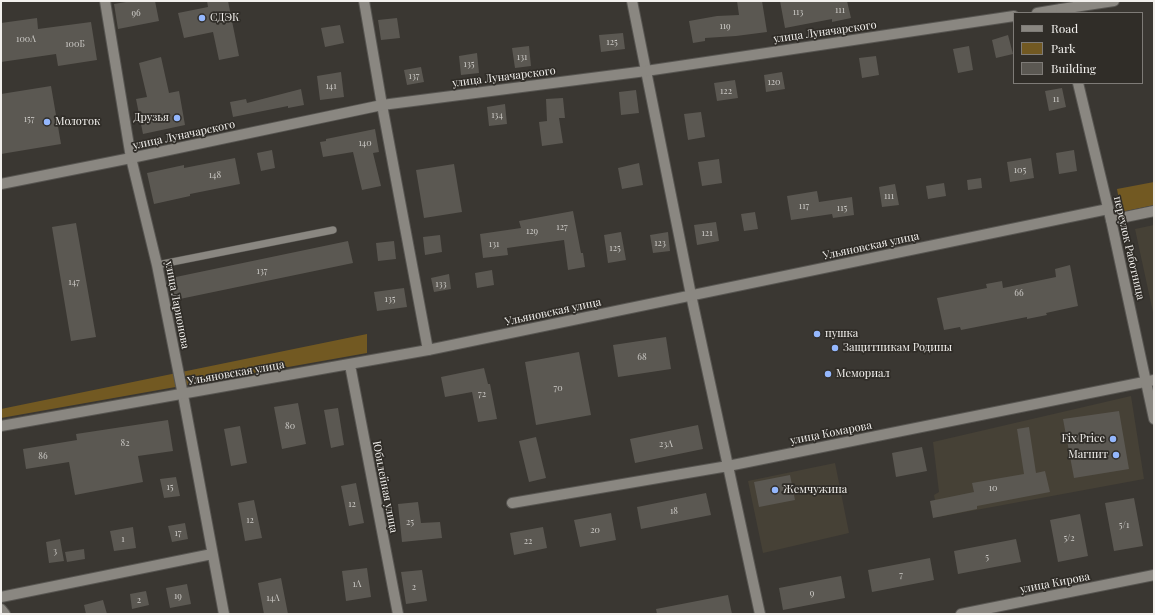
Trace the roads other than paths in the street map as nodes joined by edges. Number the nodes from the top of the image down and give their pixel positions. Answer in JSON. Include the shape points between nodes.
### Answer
{"nodes":[{"id":1,"x":105,"y":1,"type":"edge"},
{"id":2,"x":364,"y":1,"type":"edge"},
{"id":3,"x":632,"y":1,"type":"edge"},
{"id":4,"x":1114,"y":1,"type":"edge"},
{"id":5,"x":1060,"y":8,"type":"edge"},
{"id":6,"x":1042,"y":12,"type":"edge"},
{"id":7,"x":1013,"y":16,"type":"edge"},
{"id":8,"x":646,"y":71,"type":"junction"},
{"id":9,"x":1078,"y":84,"type":"edge"},
{"id":10,"x":382,"y":105,"type":"junction"},
{"id":11,"x":131,"y":158,"type":"junction"},
{"id":12,"x":1,"y":184,"type":"edge"},
{"id":13,"x":1108,"y":209,"type":"junction"},
{"id":14,"x":1154,"y":211,"type":"edge"},
{"id":15,"x":1111,"y":220,"type":"junction"},
{"id":16,"x":333,"y":230,"type":"dead end"},
{"id":17,"x":157,"y":265,"type":"junction"},
{"id":18,"x":691,"y":295,"type":"junction"},
{"id":19,"x":428,"y":350,"type":"junction"},
{"id":20,"x":350,"y":365,"type":"junction"},
{"id":21,"x":1150,"y":381,"type":"edge"},
{"id":22,"x":183,"y":395,"type":"junction"},
{"id":23,"x":1154,"y":419,"type":"edge"},
{"id":24,"x":1,"y":426,"type":"edge"},
{"id":25,"x":728,"y":466,"type":"junction"},
{"id":26,"x":512,"y":503,"type":"dead end"},
{"id":27,"x":212,"y":554,"type":"junction"},
{"id":28,"x":1154,"y":575,"type":"edge"},
{"id":29,"x":1,"y":597,"type":"edge"},
{"id":30,"x":1,"y":610,"type":"edge"},
{"id":31,"x":5,"y":614,"type":"edge"},
{"id":32,"x":224,"y":614,"type":"edge"},
{"id":33,"x":398,"y":614,"type":"edge"},
{"id":34,"x":760,"y":614,"type":"edge"},
{"id":35,"x":961,"y":614,"type":"edge"}],
"edges":[{"from":1,"to":11,"type":"street","name":"улица Ларионова"},
{"from":2,"to":10,"type":"street"},
{"from":3,"to":8,"type":"street"},
{"from":4,"to":5,"type":"street"},
{"from":5,"to":6,"type":"street"},
{"from":7,"to":8,"type":"street","name":"улица Луначарского"},
{"from":8,"to":10,"type":"street","name":"улица Луначарского"},
{"from":8,"to":18,"type":"street"},
{"from":9,"to":13,"type":"street","name":"переулок Работница"},
{"from":10,"to":11,"type":"street","name":"улица Луначарского"},
{"from":10,"to":19,"type":"street"},
{"from":11,"to":12,"type":"street","name":"улица Луначарского"},
{"from":11,"to":17,"type":"street","name":"улица Ларионова"},
{"from":13,"to":15,"type":"street","name":"переулок Работница"},
{"from":13,"to":18,"type":"street","name":"Ульяновская улица"},
{"from":14,"to":15,"type":"street"},
{"from":15,"to":21,"type":"street","name":"переулок Работница"},
{"from":16,"to":17,"type":"lane"},
{"from":17,"to":22,"type":"street","name":"улица Ларионова"},
{"from":18,"to":19,"type":"street","name":"Ульяновская улица"},
{"from":18,"to":25,"type":"street"},
{"from":19,"to":20,"type":"street","name":"Ульяновская улица"},
{"from":20,"to":22,"type":"street","name":"Ульяновская улица"},
{"from":20,"to":33,"type":"street","name":"Юбилейная улица"},
{"from":21,"to":23,"type":"street","name":"переулок Работница"},
{"from":21,"to":25,"type":"street","name":"улица Комарова"},
{"from":22,"to":24,"type":"street","name":"Ульяновская улица"},
{"from":22,"to":27,"type":"street","name":"улица Ларионова"},
{"from":25,"to":26,"type":"street","name":"улица Комарова"},
{"from":25,"to":34,"type":"street"},
{"from":27,"to":29,"type":"street"},
{"from":27,"to":32,"type":"street","name":"улица Ларионова"},
{"from":28,"to":35,"type":"street","name":"улица Кирова"},
{"from":30,"to":31,"type":"street"}]}
